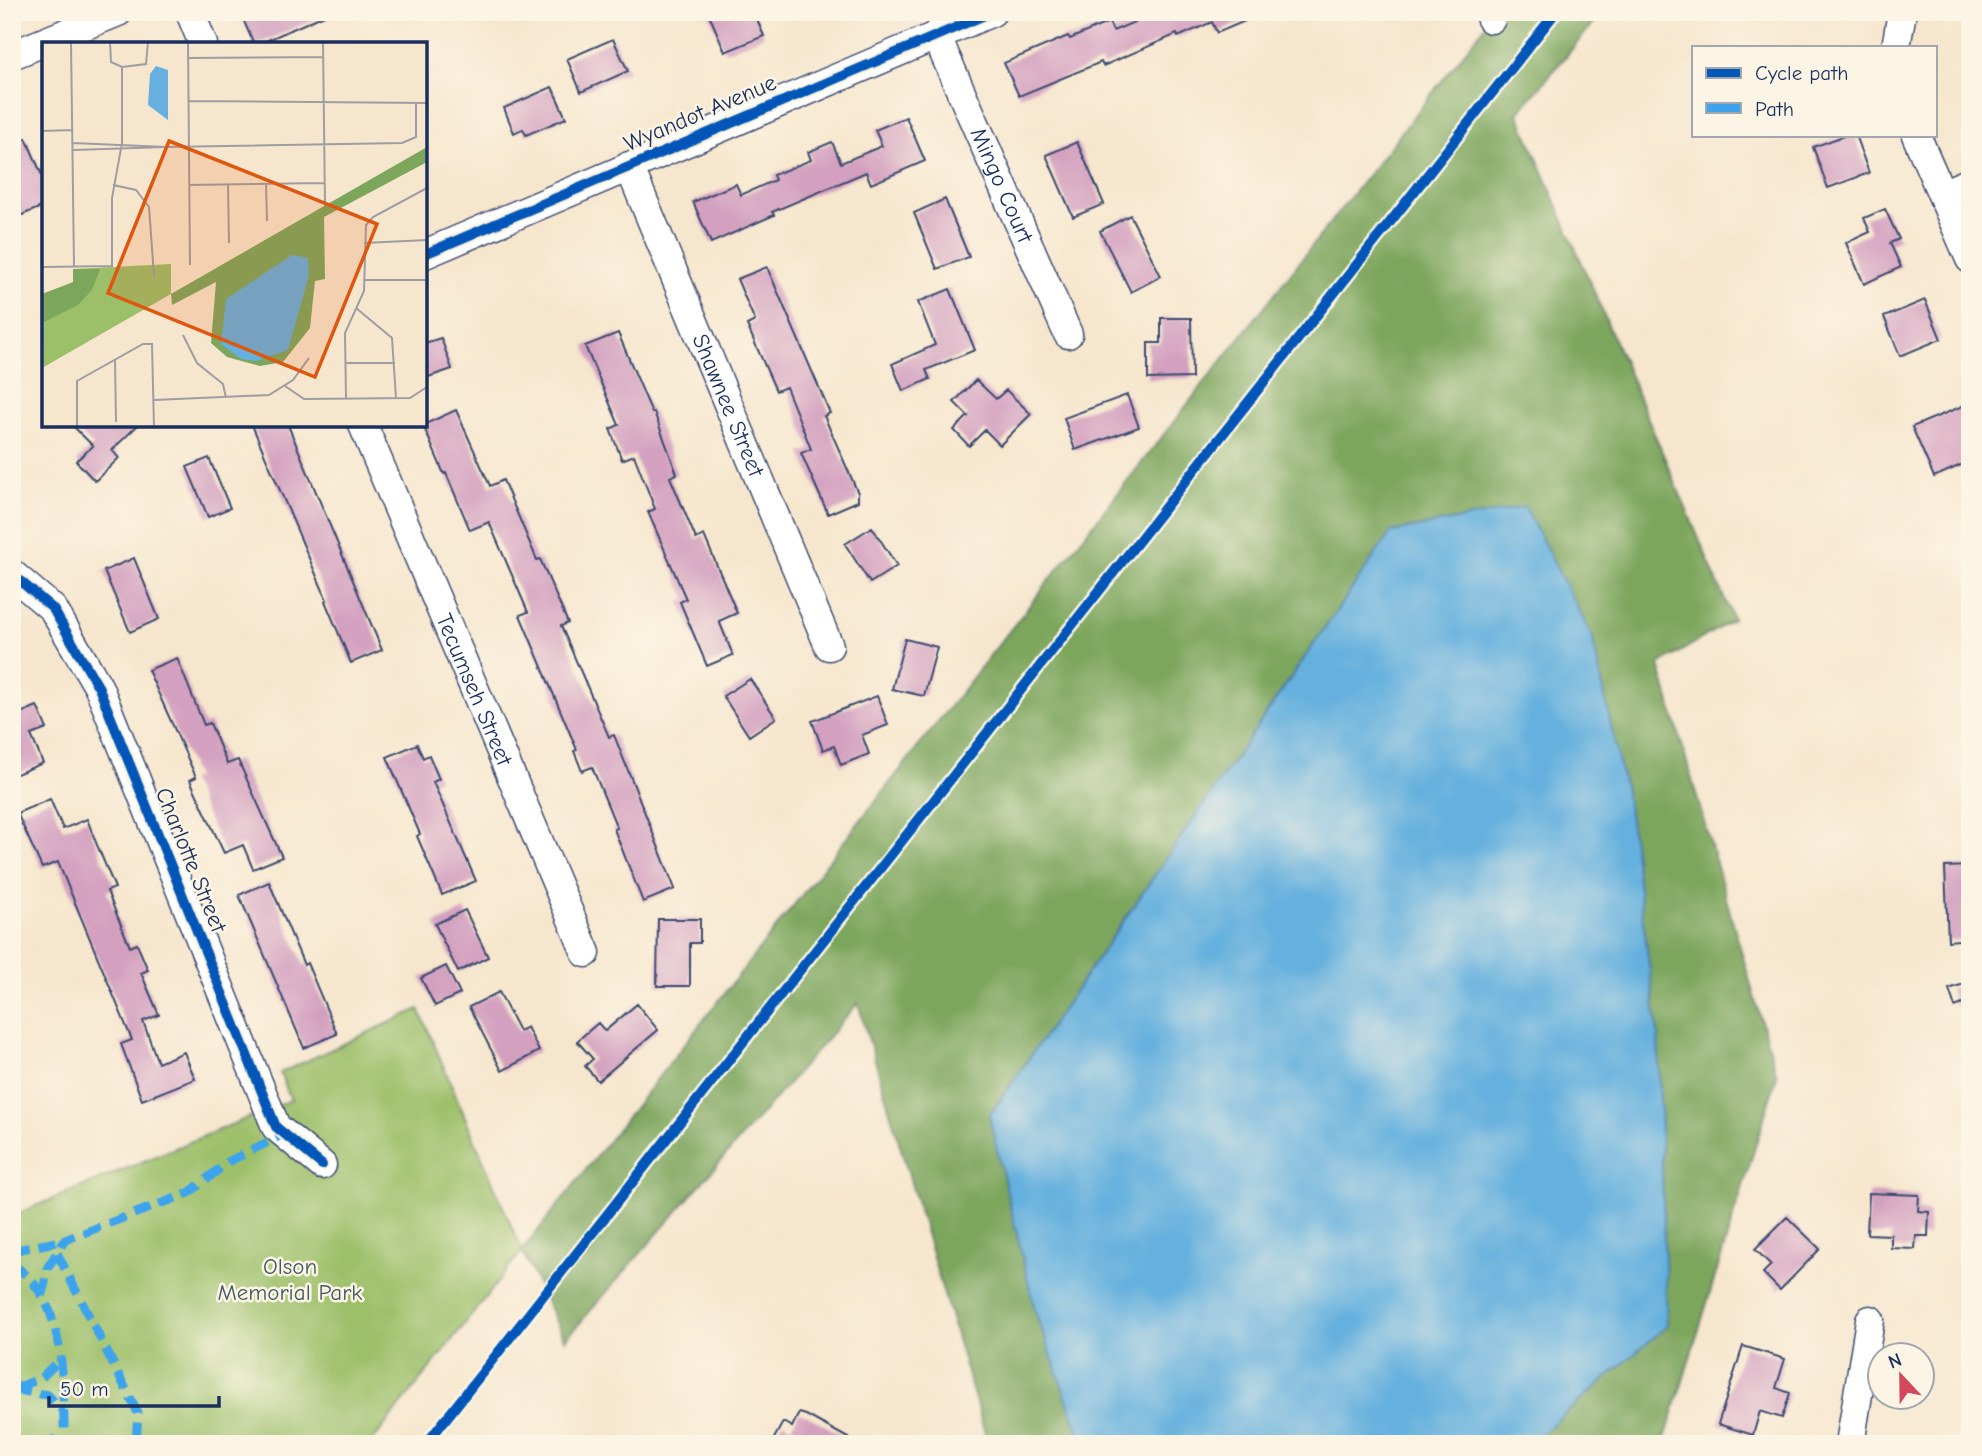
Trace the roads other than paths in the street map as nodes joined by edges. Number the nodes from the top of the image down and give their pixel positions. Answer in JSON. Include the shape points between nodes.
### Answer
{"nodes":[{"id":1,"x":118,"y":12,"type":"edge"},
{"id":2,"x":190,"y":12,"type":"edge"},
{"id":3,"x":992,"y":12,"type":"edge"},
{"id":4,"x":1902,"y":12,"type":"edge"},
{"id":5,"x":936,"y":35,"type":"junction"},
{"id":6,"x":44,"y":42,"type":"edge"},
{"id":7,"x":202,"y":42,"type":"edge"},
{"id":8,"x":42,"y":43,"type":"edge"},
{"id":9,"x":1896,"y":46,"type":"edge"},
{"id":10,"x":12,"y":55,"type":"edge"},
{"id":11,"x":1916,"y":136,"type":"edge"},
{"id":12,"x":629,"y":166,"type":"junction"},
{"id":13,"x":1970,"y":182,"type":"edge"},
{"id":14,"x":1942,"y":194,"type":"junction"},
{"id":15,"x":427,"y":253,"type":"edge"},
{"id":16,"x":1970,"y":259,"type":"edge"},
{"id":17,"x":1068,"y":334,"type":"dead end"},
{"id":18,"x":364,"y":427,"type":"edge"},
{"id":19,"x":12,"y":574,"type":"edge"},
{"id":20,"x":828,"y":646,"type":"dead end"},
{"id":21,"x":586,"y":953,"type":"dead end"},
{"id":22,"x":321,"y":1165,"type":"dead end"},
{"id":23,"x":1870,"y":1320,"type":"dead end"},
{"id":24,"x":1850,"y":1444,"type":"edge"}],
"edges":[{"from":1,"to":6,"type":"street"},
{"from":2,"to":7,"type":"street"},
{"from":3,"to":5,"type":"street","name":"Wyandot Avenue"},
{"from":4,"to":9,"type":"street"},
{"from":5,"to":12,"type":"street","name":"Wyandot Avenue"},
{"from":5,"to":17,"type":"street","name":"Mingo Court"},
{"from":8,"to":10,"type":"street"},
{"from":11,"to":14,"type":"street"},
{"from":12,"to":15,"type":"street","name":"Wyandot Avenue"},
{"from":12,"to":20,"type":"street","name":"Shawnee Street"},
{"from":13,"to":14,"type":"street"},
{"from":14,"to":16,"type":"street"},
{"from":18,"to":21,"type":"street","name":"Tecumseh Street"},
{"from":19,"to":22,"type":"street","name":"Charlotte Street","via":[[53,609],[99,688],[276,1127]]},
{"from":23,"to":24,"type":"street"}]}
